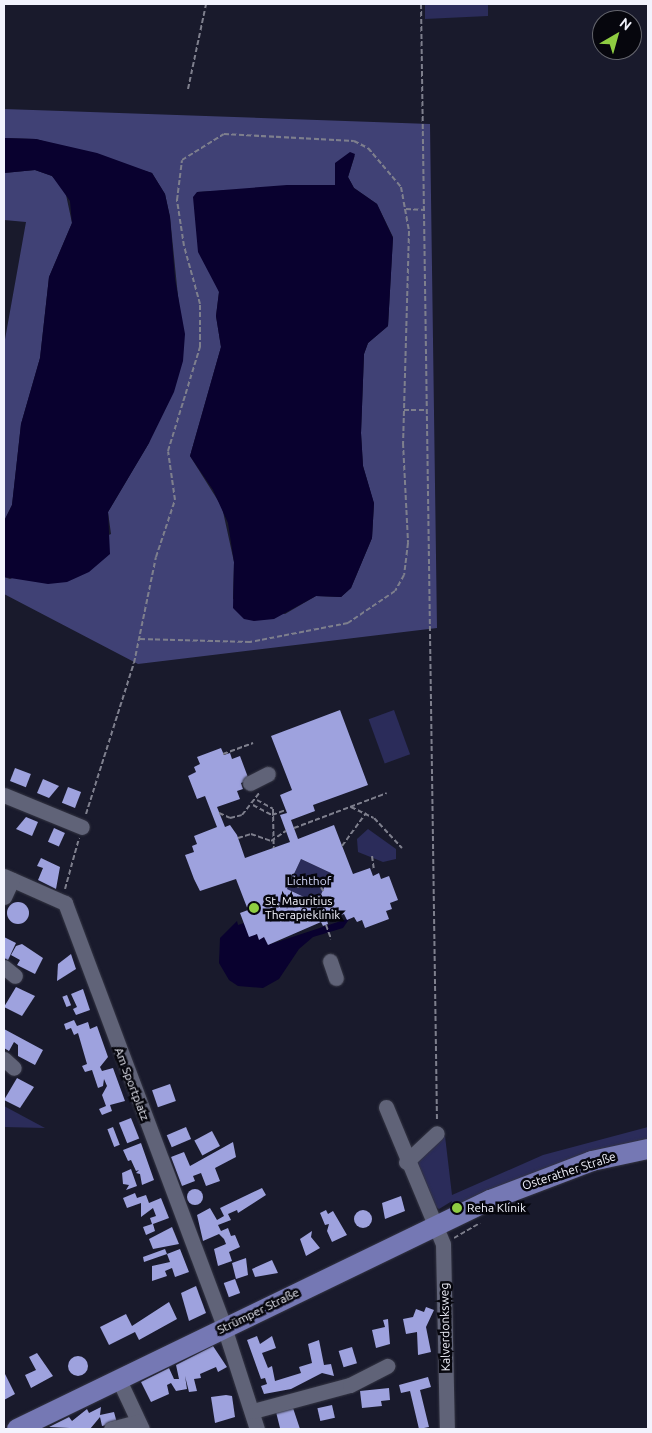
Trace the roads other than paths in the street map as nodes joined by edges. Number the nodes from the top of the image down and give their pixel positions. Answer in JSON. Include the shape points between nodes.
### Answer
{"nodes":[{"id":1,"x":4,"y":795,"type":"edge"},
{"id":2,"x":82,"y":827,"type":"road end"},
{"id":3,"x":8,"y":878,"type":"edge"},
{"id":4,"x":4,"y":897,"type":"edge"},
{"id":5,"x":330,"y":961,"type":"dead end"},
{"id":6,"x":336,"y":978,"type":"dead end"},
{"id":7,"x":437,"y":1133,"type":"road end"},
{"id":8,"x":648,"y":1150,"type":"edge"},
{"id":9,"x":406,"y":1162,"type":"junction"},
{"id":10,"x":437,"y":1225,"type":"junction"},
{"id":11,"x":224,"y":1327,"type":"junction"},
{"id":12,"x":387,"y":1366,"type":"dead end"},
{"id":13,"x":119,"y":1380,"type":"junction"},
{"id":14,"x":254,"y":1411,"type":"junction"},
{"id":15,"x":140,"y":1425,"type":"edge"},
{"id":16,"x":17,"y":1429,"type":"edge"},
{"id":17,"x":111,"y":1429,"type":"edge"},
{"id":18,"x":257,"y":1429,"type":"edge"},
{"id":19,"x":447,"y":1429,"type":"edge"}],
"edges":[{"from":1,"to":2,"type":"street"},
{"from":3,"to":4,"type":"street"},
{"from":3,"to":11,"type":"street","name":"Am Sportplatz","via":[[65,903]]},
{"from":5,"to":6,"type":"street"},
{"from":7,"to":9,"type":"street"},
{"from":8,"to":10,"type":"main road","name":"Osterather Straße","via":[[592,1161],[537,1179]]},
{"from":9,"to":9,"type":"street","via":[[396,1127],[386,1107]]},
{"from":9,"to":10,"type":"street"},
{"from":10,"to":11,"type":"main road","name":"Strümper Straße"},
{"from":10,"to":19,"type":"street","name":"Kalverdonksweg","via":[[443,1244]]},
{"from":11,"to":13,"type":"main road","name":"Strümper Straße"},
{"from":11,"to":14,"type":"street","name":"Am Sportplatz"},
{"from":12,"to":14,"type":"street","via":[[350,1385]]},
{"from":13,"to":15,"type":"street"},
{"from":13,"to":16,"type":"main road","name":"Strümper Straße"},
{"from":14,"to":18,"type":"street","name":"Am Sportplatz"},
{"from":15,"to":17,"type":"street"}]}
